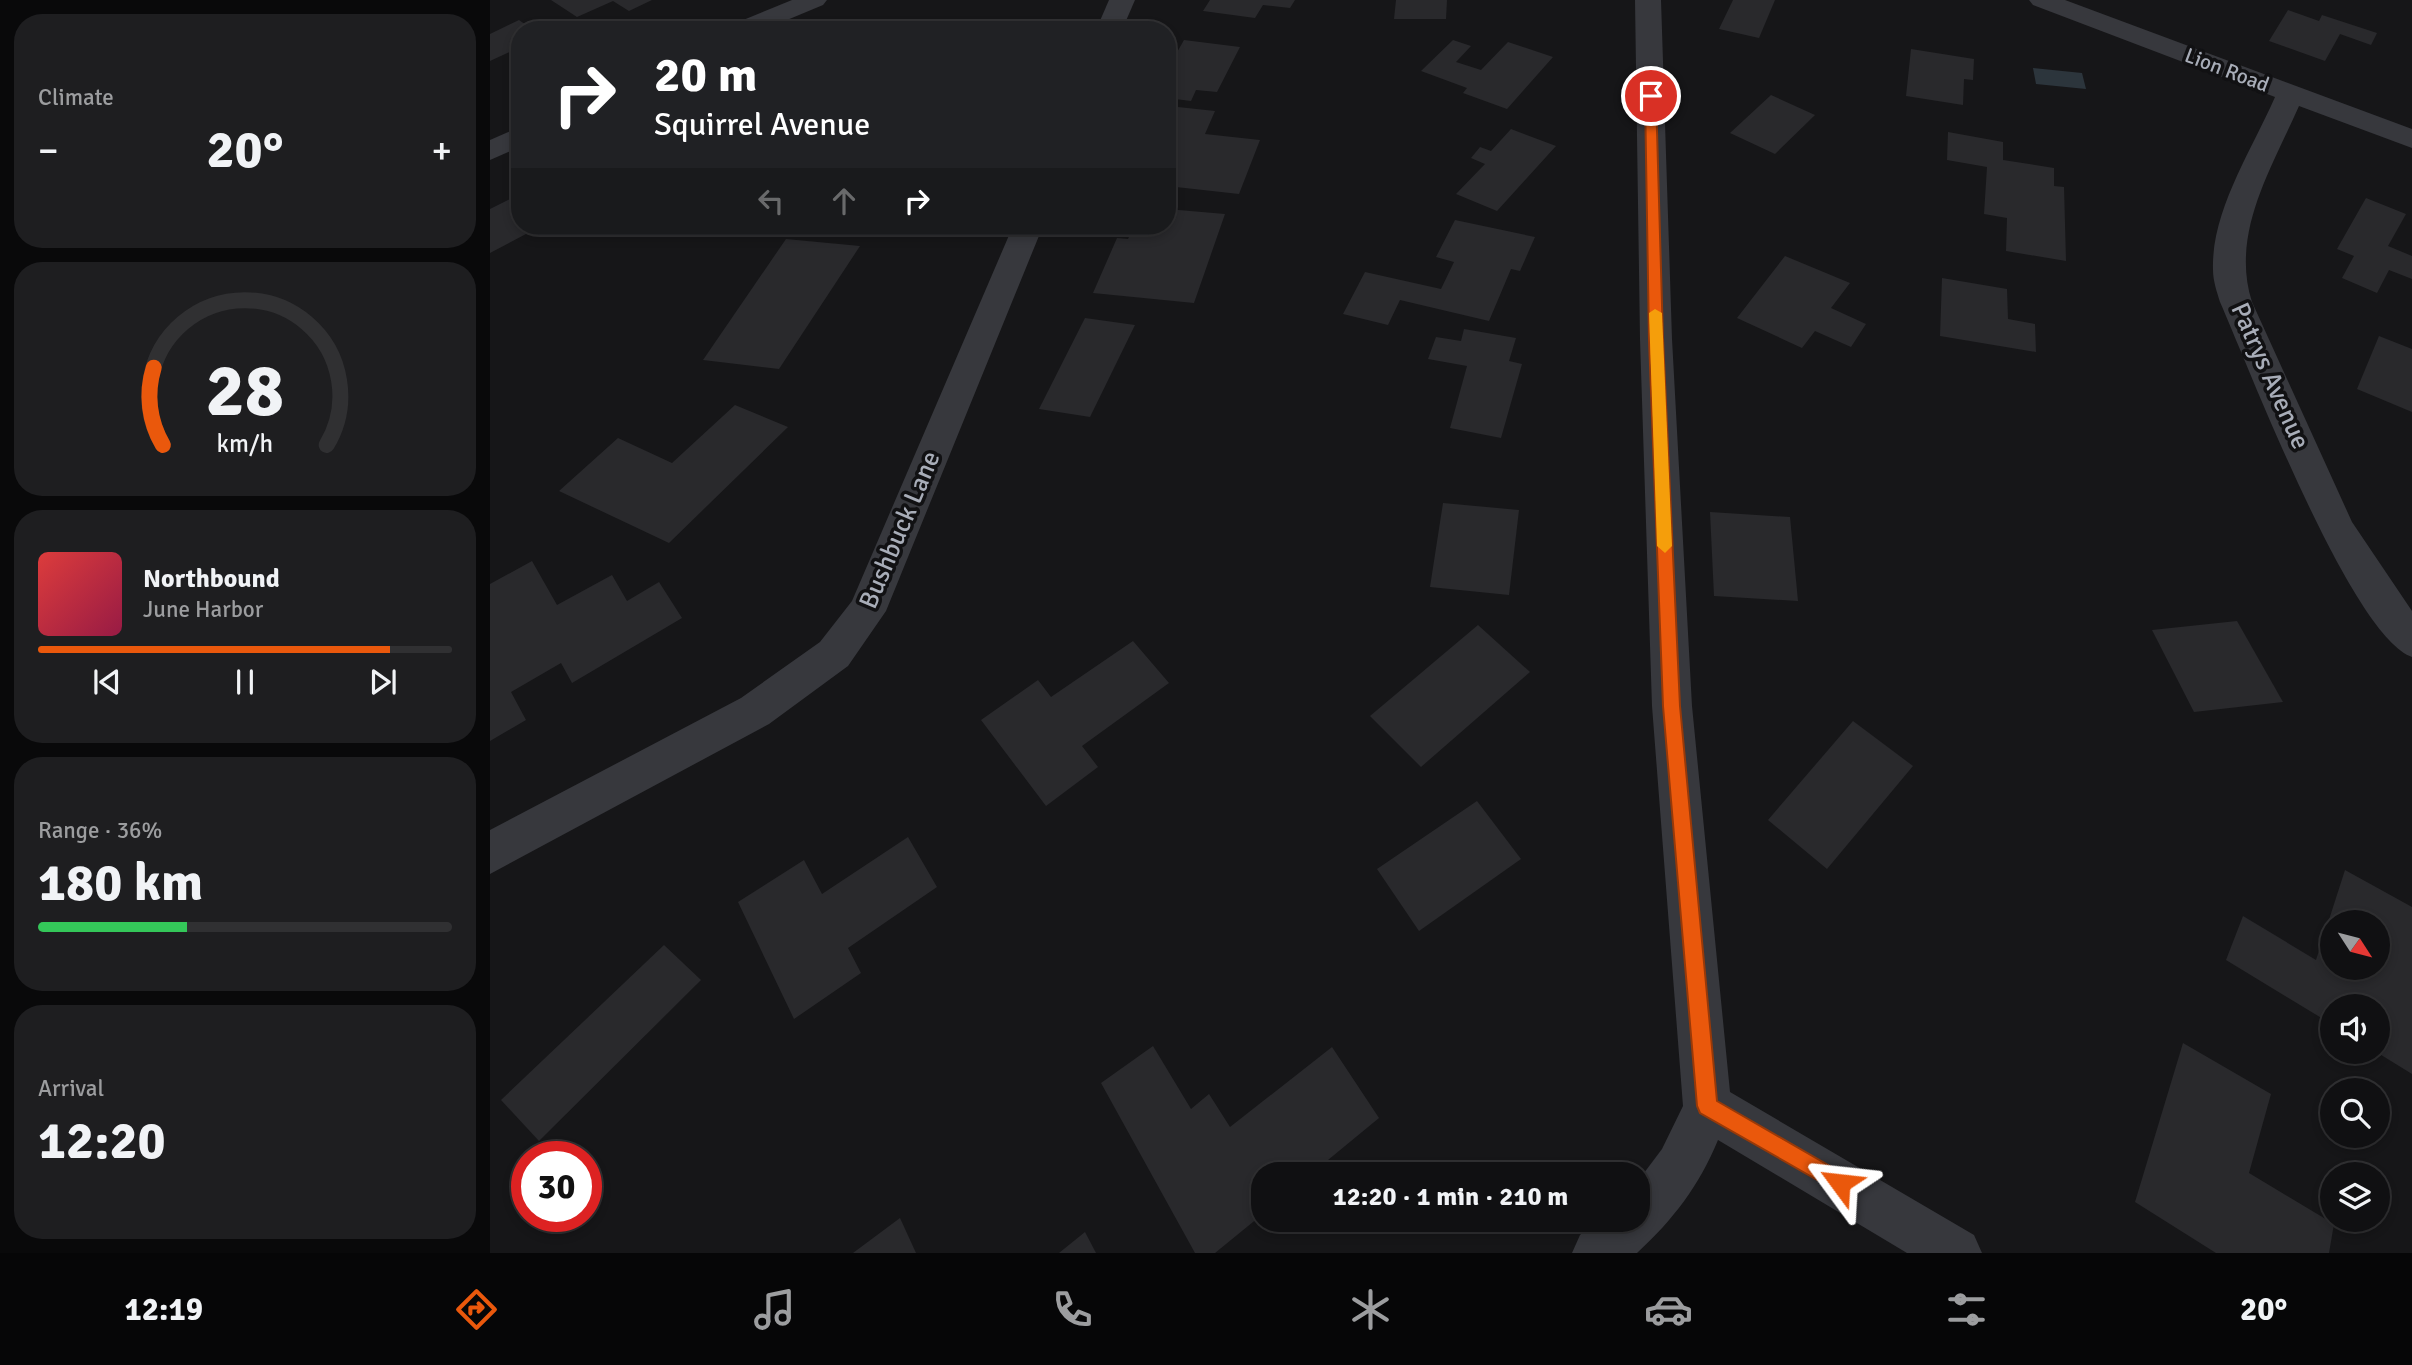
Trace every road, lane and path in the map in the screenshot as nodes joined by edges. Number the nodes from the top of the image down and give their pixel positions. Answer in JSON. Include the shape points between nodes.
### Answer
{"nodes":[{"id":1,"x":814,"y":0,"type":"edge"},
{"id":2,"x":1122,"y":0,"type":"edge"},
{"id":3,"x":1648,"y":0,"type":"edge"},
{"id":4,"x":2042,"y":0,"type":"edge"},
{"id":5,"x":762,"y":21,"type":"edge"},
{"id":6,"x":1113,"y":21,"type":"edge"},
{"id":7,"x":2290,"y":95,"type":"junction"},
{"id":8,"x":2412,"y":139,"type":"edge"},
{"id":9,"x":511,"y":140,"type":"edge"},
{"id":10,"x":490,"y":151,"type":"edge"},
{"id":11,"x":1024,"y":235,"type":"edge"},
{"id":12,"x":2412,"y":640,"type":"edge"},
{"id":13,"x":490,"y":853,"type":"edge"},
{"id":14,"x":1707,"y":1106,"type":"junction"},
{"id":15,"x":1650,"y":1206,"type":"edge"},
{"id":16,"x":1622,"y":1232,"type":"edge"},
{"id":17,"x":1598,"y":1253,"type":"edge"},
{"id":18,"x":1956,"y":1253,"type":"edge"}],
"edges":[{"from":1,"to":5,"type":"street"},
{"from":2,"to":6,"type":"street"},
{"from":3,"to":14,"type":"street","via":[[1656,339],[1672,706]]},
{"from":4,"to":7,"type":"street","name":"Lion Road"},
{"from":7,"to":8,"type":"street","name":"Lion Road"},
{"from":7,"to":12,"type":"street","name":"Patrys Avenue","via":[[2237,218],[2228,273],[2236,302],[2337,530]]},
{"from":9,"to":10,"type":"street"},
{"from":11,"to":13,"type":"street","name":"Bushbuck Lane","via":[[867,611],[834,654],[755,711]]},
{"from":14,"to":15,"type":"street","via":[[1688,1156]]},
{"from":14,"to":18,"type":"street"},
{"from":16,"to":17,"type":"street"}]}
